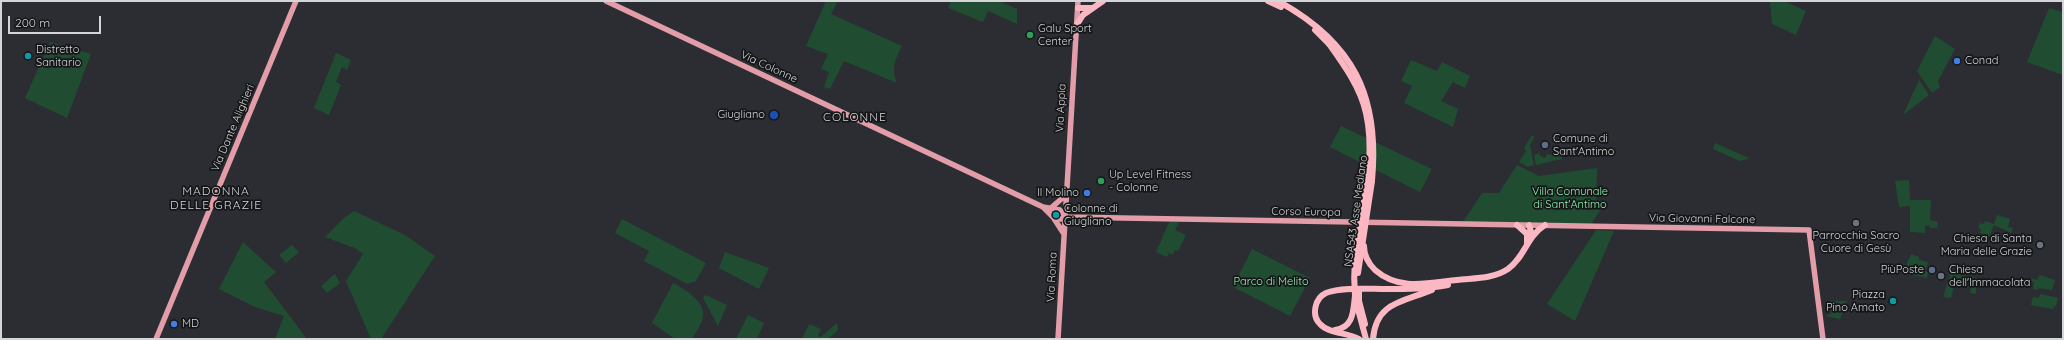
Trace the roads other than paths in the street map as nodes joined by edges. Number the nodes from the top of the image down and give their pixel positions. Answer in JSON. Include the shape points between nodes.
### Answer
{"nodes":[{"id":1,"x":296,"y":1,"type":"edge"},
{"id":2,"x":606,"y":1,"type":"edge"},
{"id":3,"x":1103,"y":1,"type":"edge"},
{"id":4,"x":1268,"y":1,"type":"edge"},
{"id":5,"x":1278,"y":1,"type":"edge"},
{"id":6,"x":1078,"y":5,"type":"edge"},
{"id":7,"x":1089,"y":9,"type":"junction"},
{"id":8,"x":1076,"y":26,"type":"junction"},
{"id":9,"x":1330,"y":42,"type":"junction"},
{"id":10,"x":1066,"y":195,"type":"junction"},
{"id":11,"x":1043,"y":207,"type":"junction"},
{"id":12,"x":1052,"y":207,"type":"junction"},
{"id":13,"x":1053,"y":217,"type":"junction"},
{"id":14,"x":1065,"y":217,"type":"junction"},
{"id":15,"x":1517,"y":225,"type":"junction"},
{"id":16,"x":1529,"y":225,"type":"junction"},
{"id":17,"x":1545,"y":225,"type":"junction"},
{"id":18,"x":1595,"y":227,"type":"joint"},
{"id":19,"x":1364,"y":234,"type":"junction"},
{"id":20,"x":1529,"y":234,"type":"junction"},
{"id":21,"x":1064,"y":235,"type":"junction"},
{"id":22,"x":1475,"y":279,"type":"junction"},
{"id":23,"x":1439,"y":286,"type":"junction"},
{"id":24,"x":1355,"y":296,"type":"junction"},
{"id":25,"x":1363,"y":325,"type":"junction"},
{"id":26,"x":1328,"y":329,"type":"junction"},
{"id":27,"x":156,"y":339,"type":"edge"},
{"id":28,"x":1058,"y":339,"type":"edge"},
{"id":29,"x":1359,"y":339,"type":"edge"},
{"id":30,"x":1366,"y":339,"type":"edge"},
{"id":31,"x":1372,"y":339,"type":"edge"},
{"id":32,"x":1823,"y":339,"type":"edge"}],
"edges":[{"from":1,"to":27,"type":"main road","name":"Via Dante Alighieri"},
{"from":2,"to":11,"type":"main road","name":"Via Colonne"},
{"from":3,"to":7,"type":"highway"},
{"from":4,"to":9,"type":"highway","via":[[1296,16]]},
{"from":5,"to":9,"type":"highway","via":[[1310,21]]},
{"from":6,"to":7,"type":"highway"},
{"from":6,"to":7,"type":"highway"},
{"from":6,"to":8,"type":"main road","name":"Via Appia"},
{"from":7,"to":8,"type":"highway"},
{"from":8,"to":10,"type":"main road","name":"Via Appia"},
{"from":9,"to":19,"type":"highway","name":"NSA543 Asse Mediano","bridge":true,"via":[[1356,74],[1372,120],[1374,155]]},
{"from":9,"to":24,"type":"highway","name":"NSA543 Asse Mediano","bridge":true,"via":[[1361,98],[1370,138],[1366,188],[1355,259]]},
{"from":10,"to":12,"type":"main road"},
{"from":10,"to":14,"type":"main road","name":"Via Appia"},
{"from":11,"to":12,"type":"main road"},
{"from":11,"to":13,"type":"main road"},
{"from":12,"to":14,"type":"main road","via":[[1060,210]]},
{"from":13,"to":14,"type":"main road","name":"Corso Europa"},
{"from":13,"to":21,"type":"main road"},
{"from":14,"to":15,"type":"main road","name":"Corso Europa"},
{"from":14,"to":21,"type":"main road","name":"Via Roma"},
{"from":15,"to":16,"type":"main road","name":"Corso Europa"},
{"from":15,"to":20,"type":"highway"},
{"from":16,"to":17,"type":"main road","name":"Corso Europa"},
{"from":16,"to":20,"type":"highway"},
{"from":17,"to":18,"type":"main road","name":"Corso Europa"},
{"from":17,"to":20,"type":"highway"},
{"from":18,"to":32,"type":"main road","name":"Via Giovanni Falcone","via":[[1809,230]]},
{"from":19,"to":22,"type":"highway","bridge":true,"via":[[1364,253],[1369,264],[1396,282],[1416,284]]},
{"from":19,"to":25,"type":"highway","name":"NSA543 Asse Mediano","bridge":true,"via":[[1358,271]]},
{"from":20,"to":22,"type":"highway","via":[[1520,257],[1508,269],[1490,277]]},
{"from":21,"to":28,"type":"main road","name":"Via Roma"},
{"from":22,"to":23,"type":"highway"},
{"from":23,"to":26,"type":"highway","via":[[1328,293],[1319,299],[1315,310],[1317,321]]},
{"from":23,"to":31,"type":"highway","via":[[1386,309],[1377,320]]},
{"from":24,"to":25,"type":"highway","name":"NSA543 Asse Mediano","bridge":true},
{"from":24,"to":26,"type":"highway","via":[[1350,322],[1343,327]]},
{"from":25,"to":30,"type":"highway"},
{"from":25,"to":31,"type":"highway"},
{"from":26,"to":29,"type":"highway"}]}
